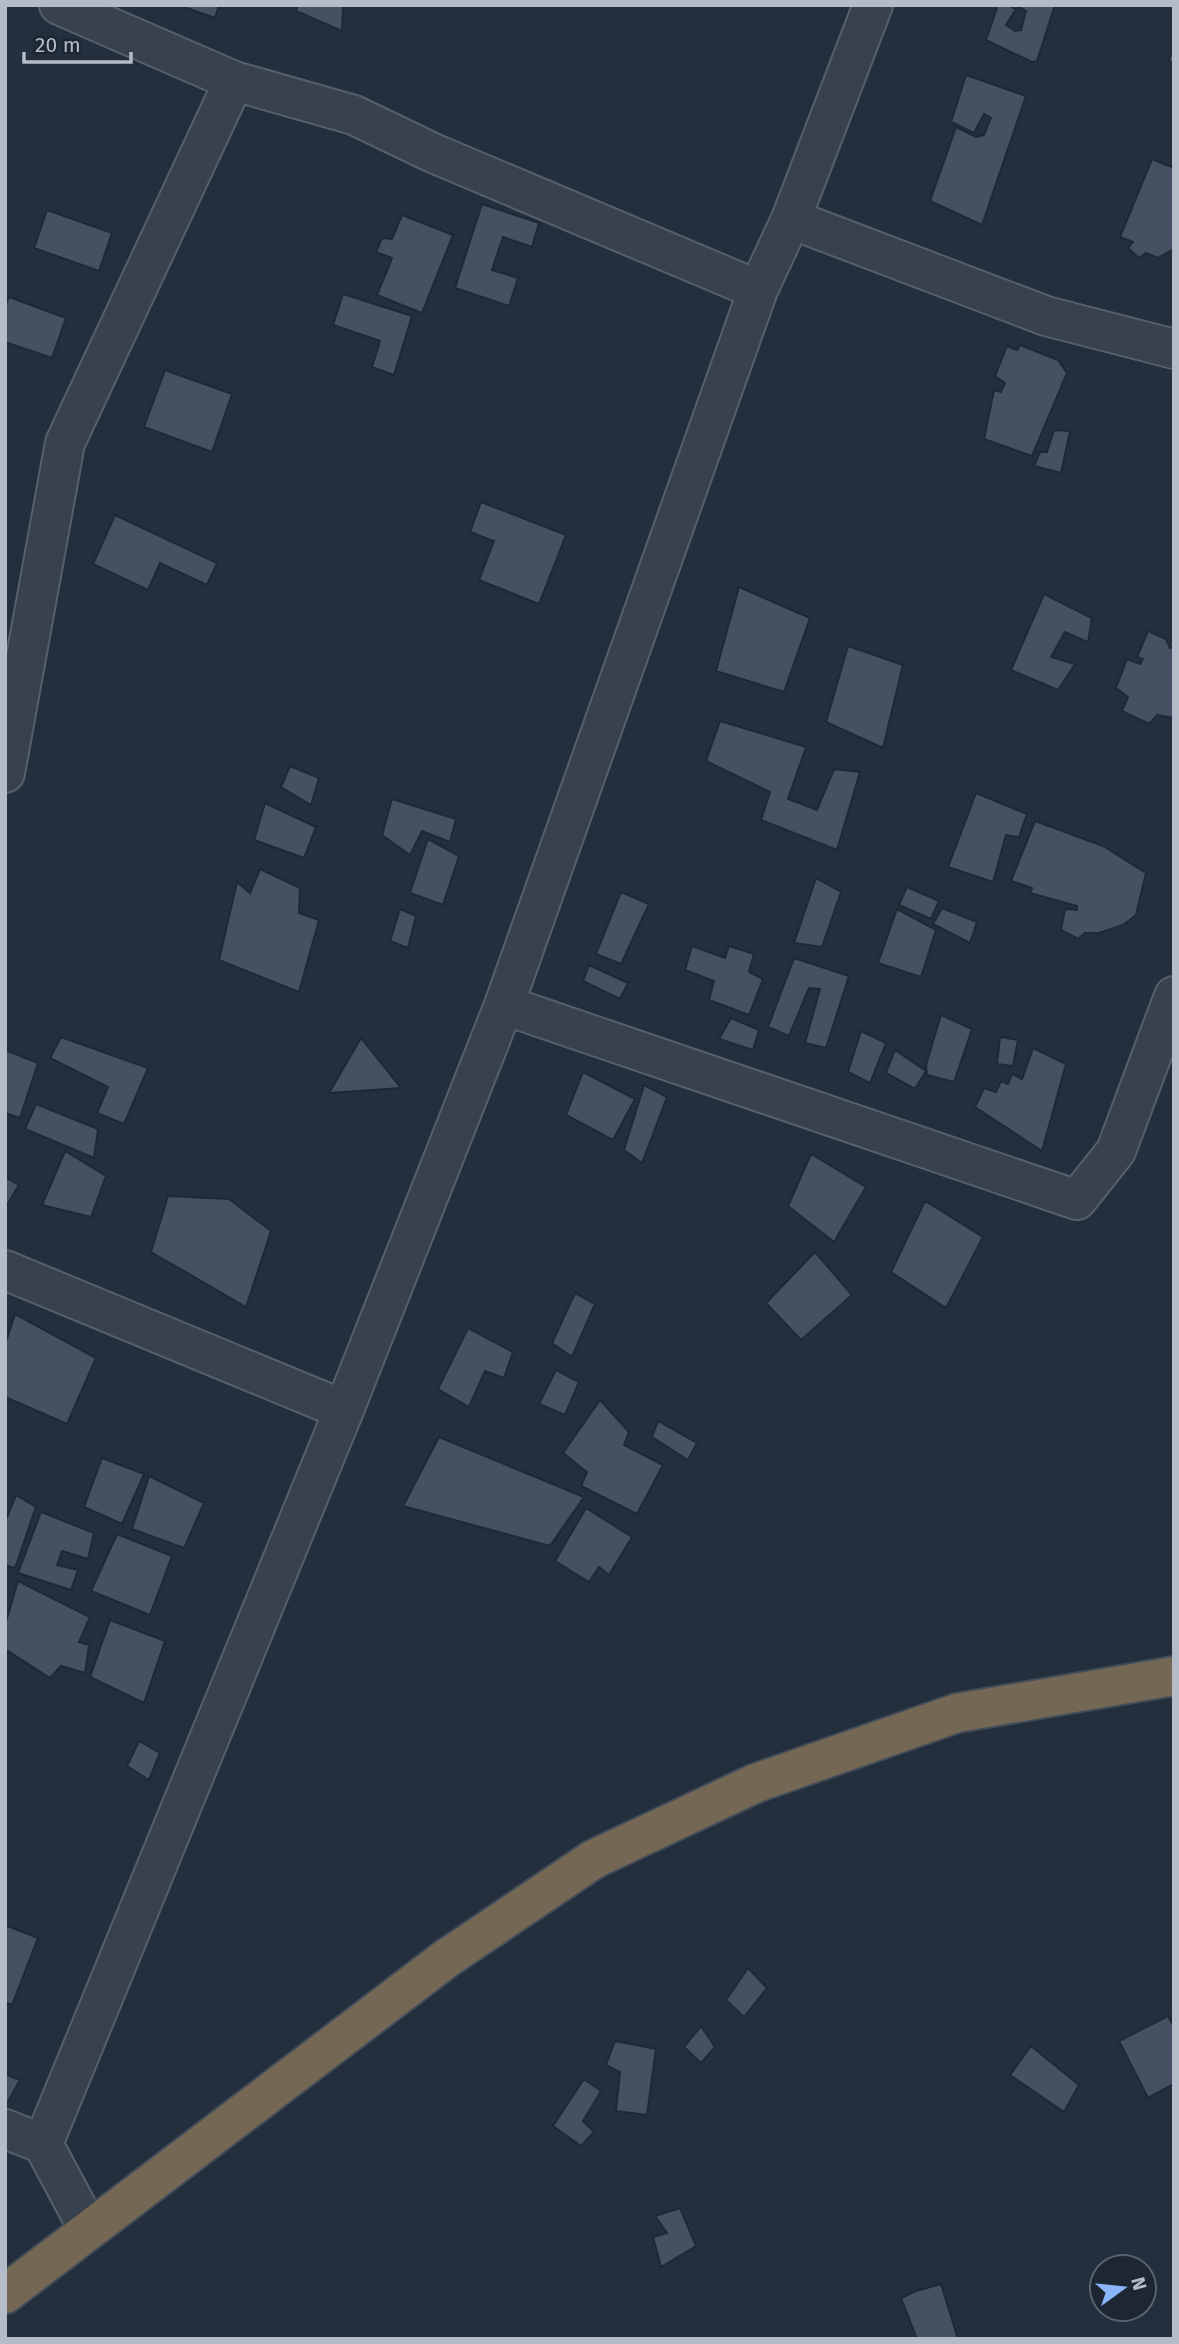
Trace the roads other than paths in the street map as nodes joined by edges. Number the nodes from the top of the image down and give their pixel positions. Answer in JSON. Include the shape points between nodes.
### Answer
{"nodes":[{"id":1,"x":59,"y":5,"type":"edge"},
{"id":2,"x":873,"y":5,"type":"edge"},
{"id":3,"x":234,"y":82,"type":"junction"},
{"id":4,"x":791,"y":219,"type":"junction"},
{"id":5,"x":758,"y":290,"type":"junction"},
{"id":6,"x":1174,"y":349,"type":"edge"},
{"id":7,"x":5,"y":773,"type":"edge"},
{"id":8,"x":1174,"y":996,"type":"edge"},
{"id":9,"x":504,"y":1005,"type":"junction"},
{"id":10,"x":5,"y":1270,"type":"edge"},
{"id":11,"x":344,"y":1410,"type":"junction"},
{"id":12,"x":1174,"y":1676,"type":"edge"},
{"id":13,"x":5,"y":2129,"type":"edge"},
{"id":14,"x":43,"y":2144,"type":"junction"},
{"id":15,"x":89,"y":2230,"type":"junction"},
{"id":16,"x":5,"y":2294,"type":"edge"}],
"edges":[{"from":1,"to":3,"type":"street"},
{"from":2,"to":4,"type":"street"},
{"from":3,"to":5,"type":"street","via":[[354,115]]},
{"from":3,"to":7,"type":"street","via":[[65,443]]},
{"from":4,"to":5,"type":"street"},
{"from":4,"to":6,"type":"street","via":[[1046,316]]},
{"from":5,"to":9,"type":"street"},
{"from":8,"to":9,"type":"street","via":[[1116,1151],[1077,1200]]},
{"from":9,"to":11,"type":"street"},
{"from":10,"to":11,"type":"street"},
{"from":11,"to":14,"type":"street"},
{"from":12,"to":15,"type":"highway","via":[[957,1713],[756,1783],[594,1859],[447,1958]]},
{"from":13,"to":14,"type":"street"},
{"from":14,"to":15,"type":"street"},
{"from":15,"to":16,"type":"highway"}]}
